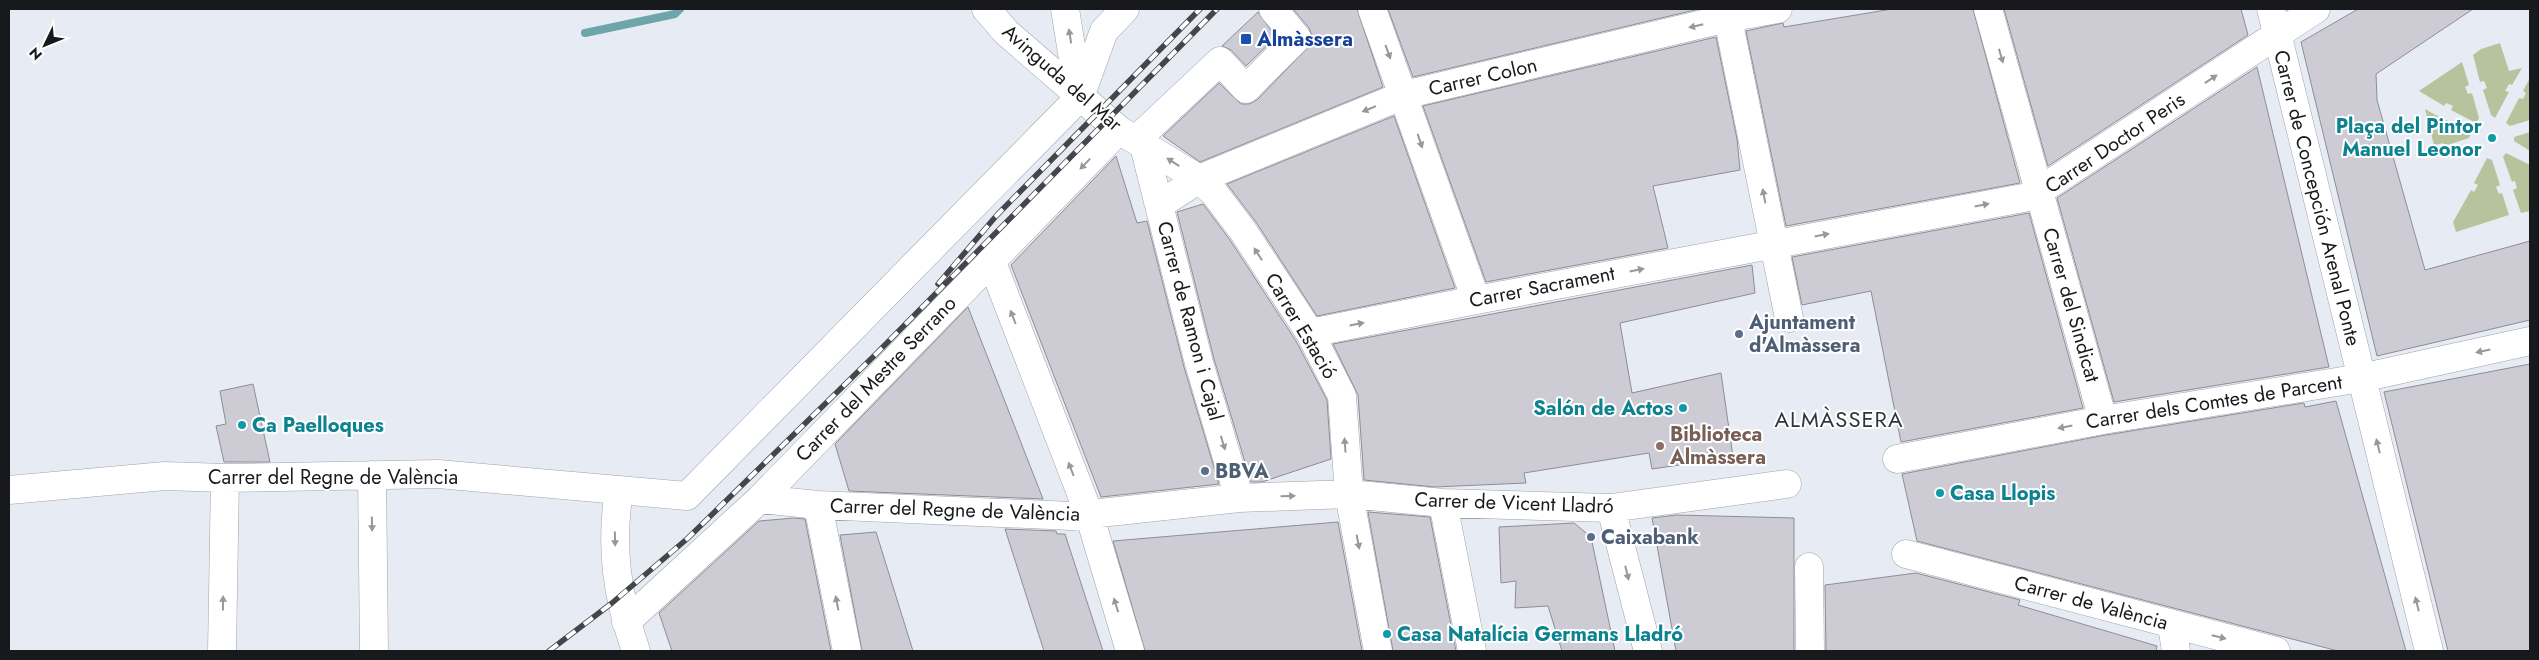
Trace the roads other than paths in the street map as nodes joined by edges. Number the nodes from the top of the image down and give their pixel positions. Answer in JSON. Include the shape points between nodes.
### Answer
{"nodes":[{"id":1,"x":986,"y":9,"type":"edge"},
{"id":2,"x":1065,"y":9,"type":"edge"},
{"id":3,"x":1125,"y":9,"type":"edge"},
{"id":4,"x":1273,"y":9,"type":"edge"},
{"id":5,"x":1372,"y":9,"type":"edge"},
{"id":6,"x":1778,"y":9,"type":"edge"},
{"id":7,"x":1988,"y":9,"type":"edge"},
{"id":8,"x":2271,"y":9,"type":"edge"},
{"id":9,"x":2316,"y":9,"type":"edge"},
{"id":10,"x":1727,"y":14,"type":"edge"},
{"id":11,"x":2277,"y":36,"type":"junction"},
{"id":12,"x":1404,"y":96,"type":"junction"},
{"id":13,"x":1080,"y":98,"type":"junction"},
{"id":14,"x":1133,"y":137,"type":"junction"},
{"id":15,"x":1199,"y":179,"type":"junction"},
{"id":16,"x":2039,"y":191,"type":"junction"},
{"id":17,"x":1158,"y":202,"type":"junction"},
{"id":18,"x":1774,"y":244,"type":"junction"},
{"id":19,"x":990,"y":260,"type":"junction"},
{"id":20,"x":1476,"y":300,"type":"junction"},
{"id":21,"x":1788,"y":318,"type":"dead end"},
{"id":22,"x":1310,"y":333,"type":"junction"},
{"id":23,"x":2530,"y":341,"type":"edge"},
{"id":24,"x":2361,"y":378,"type":"junction"},
{"id":25,"x":2103,"y":420,"type":"junction"},
{"id":26,"x":1897,"y":460,"type":"dead end"},
{"id":27,"x":372,"y":476,"type":"junction"},
{"id":28,"x":225,"y":478,"type":"junction"},
{"id":29,"x":1787,"y":484,"type":"dead end"},
{"id":30,"x":9,"y":490,"type":"edge"},
{"id":31,"x":619,"y":490,"type":"junction"},
{"id":32,"x":1349,"y":494,"type":"junction"},
{"id":33,"x":1239,"y":498,"type":"junction"},
{"id":34,"x":760,"y":499,"type":"junction"},
{"id":35,"x":1443,"y":503,"type":"junction"},
{"id":36,"x":818,"y":505,"type":"junction"},
{"id":37,"x":1611,"y":508,"type":"junction"},
{"id":38,"x":1089,"y":514,"type":"junction"},
{"id":39,"x":1906,"y":554,"type":"dead end"},
{"id":40,"x":1809,"y":567,"type":"dead end"},
{"id":41,"x":626,"y":622,"type":"junction"},
{"id":42,"x":2174,"y":638,"type":"edge"},
{"id":43,"x":222,"y":651,"type":"edge"},
{"id":44,"x":374,"y":651,"type":"edge"},
{"id":45,"x":636,"y":651,"type":"edge"},
{"id":46,"x":847,"y":651,"type":"edge"},
{"id":47,"x":1130,"y":651,"type":"edge"},
{"id":48,"x":1378,"y":651,"type":"edge"},
{"id":49,"x":1472,"y":651,"type":"edge"},
{"id":50,"x":1648,"y":651,"type":"edge"},
{"id":51,"x":1810,"y":651,"type":"edge"},
{"id":52,"x":2276,"y":651,"type":"edge"},
{"id":53,"x":2429,"y":651,"type":"edge"}],
"edges":[{"from":1,"to":13,"type":"street","name":"Avinguda del Mar","via":[[1006,32]]},
{"from":13,"to":2,"type":"street","one_way":true},
{"from":3,"to":13,"type":"street","via":[[1104,30]]},
{"from":4,"to":14,"type":"street","name":"Carrer del Mestre Serrano","via":[[1297,38],[1246,89],[1220,61]]},
{"from":5,"to":12,"type":"street","one_way":true},
{"from":6,"to":10,"type":"street","name":"Carrer Colon"},
{"from":7,"to":16,"type":"street","name":"Carrer del Sindicat","one_way":true},
{"from":8,"to":11,"type":"street","name":"Carrer de Concepción Arenal Ponte"},
{"from":9,"to":11,"type":"street","name":"Carrer Doctor Peris"},
{"from":10,"to":12,"type":"street","name":"Carrer Colon","one_way":true},
{"from":18,"to":10,"type":"street","one_way":true},
{"from":16,"to":11,"type":"street","name":"Carrer Doctor Peris","one_way":true},
{"from":11,"to":24,"type":"street","name":"Carrer de Concepción Arenal Ponte"},
{"from":12,"to":15,"type":"street","name":"Carrer Colon","one_way":true},
{"from":12,"to":20,"type":"street","one_way":true},
{"from":13,"to":14,"type":"street","name":"Avinguda del Mar"},
{"from":13,"to":31,"type":"street","name":"Carrer del Regne de València","via":[[687,496]]},
{"from":15,"to":14,"type":"street","one_way":true},
{"from":14,"to":17,"type":"street","name":"Carrer de Ramon i Cajal"},
{"from":14,"to":19,"type":"street","name":"Carrer del Mestre Serrano","one_way":true},
{"from":15,"to":17,"type":"street","name":"Carrer Colon"},
{"from":22,"to":15,"type":"street","name":"Carrer Estació","one_way":true,"via":[[1243,231],[1215,194]]},
{"from":18,"to":16,"type":"street","name":"Carrer Doctor Peris","one_way":true,"via":[[2039,195]]},
{"from":16,"to":25,"type":"street","name":"Carrer del Sindicat"},
{"from":17,"to":33,"type":"street","name":"Carrer de Ramon i Cajal","one_way":true,"via":[[1199,363]]},
{"from":20,"to":18,"type":"street","name":"Carrer Sacrament","one_way":true},
{"from":18,"to":21,"type":"street"},
{"from":19,"to":34,"type":"street","name":"Carrer del Mestre Serrano"},
{"from":38,"to":19,"type":"street","one_way":true},
{"from":22,"to":20,"type":"street","name":"Carrer Sacrament","one_way":true},
{"from":32,"to":22,"type":"street","name":"Carrer Estació","one_way":true,"via":[[1342,396]]},
{"from":23,"to":24,"type":"street","name":"Carrer dels Comtes de Parcent","one_way":true},
{"from":24,"to":25,"type":"street","name":"Carrer dels Comtes de Parcent"},
{"from":53,"to":24,"type":"street","name":"Carrer de Concepción Arenal Ponte","one_way":true},
{"from":25,"to":26,"type":"street","name":"Carrer dels Comtes de Parcent","one_way":true},
{"from":27,"to":28,"type":"street","name":"Carrer del Regne de València"},
{"from":27,"to":31,"type":"street","name":"Carrer del Regne de València","via":[[438,474]]},
{"from":27,"to":44,"type":"street","one_way":true},
{"from":28,"to":30,"type":"street","name":"Carrer del Regne de València","via":[[165,476]]},
{"from":43,"to":28,"type":"street","one_way":true},
{"from":29,"to":37,"type":"street","name":"Carrer de Vicent Lladró"},
{"from":31,"to":41,"type":"street","one_way":true,"via":[[614,518],[615,561]]},
{"from":33,"to":32,"type":"street","name":"Carrer de Vicent Lladró","one_way":true},
{"from":32,"to":35,"type":"street","name":"Carrer de Vicent Lladró"},
{"from":32,"to":48,"type":"street","name":"Carrer Estació","one_way":true},
{"from":33,"to":38,"type":"street","name":"Carrer del Regne de València"},
{"from":34,"to":36,"type":"street","name":"Carrer del Regne de València"},
{"from":34,"to":41,"type":"street","name":"Carrer del Mestre Serrano"},
{"from":35,"to":37,"type":"street","name":"Carrer de Vicent Lladró"},
{"from":35,"to":49,"type":"street"},
{"from":36,"to":38,"type":"street","name":"Carrer del Regne de València","via":[[1072,516]]},
{"from":46,"to":36,"type":"street","one_way":true},
{"from":37,"to":50,"type":"street","one_way":true},
{"from":47,"to":38,"type":"street","one_way":true},
{"from":39,"to":42,"type":"street","name":"Carrer de València"},
{"from":40,"to":51,"type":"street"},
{"from":41,"to":45,"type":"street"},
{"from":42,"to":52,"type":"street","name":"Carrer de València","one_way":true}]}
